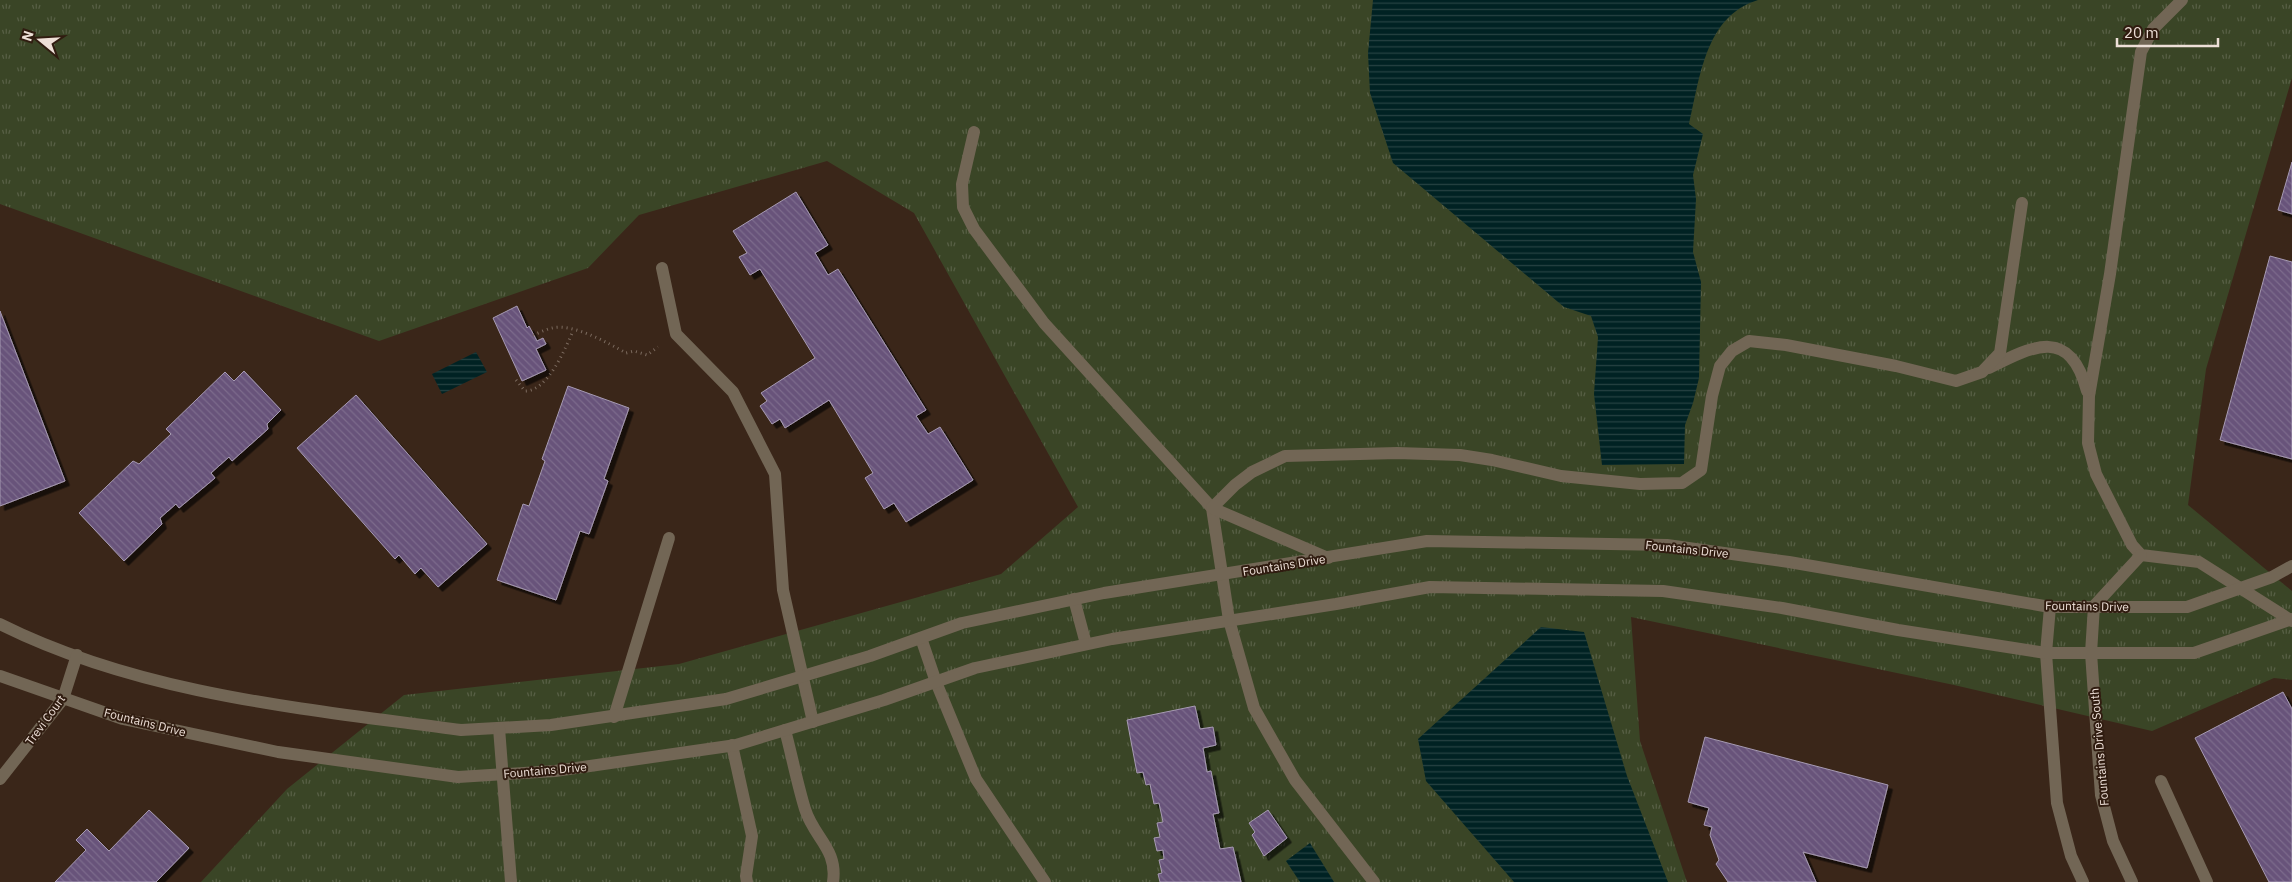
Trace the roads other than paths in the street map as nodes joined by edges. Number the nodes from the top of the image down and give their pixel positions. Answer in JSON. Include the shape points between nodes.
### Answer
{"nodes":[{"id":1,"x":2182,"y":0,"type":"edge"},
{"id":2,"x":974,"y":132,"type":"dead end"},
{"id":3,"x":2022,"y":203,"type":"dead end"},
{"id":4,"x":662,"y":268,"type":"dead end"},
{"id":5,"x":1982,"y":372,"type":"junction"},
{"id":6,"x":2089,"y":396,"type":"junction"},
{"id":7,"x":1212,"y":508,"type":"junction"},
{"id":8,"x":669,"y":538,"type":"dead end"},
{"id":9,"x":2142,"y":554,"type":"junction"},
{"id":10,"x":1328,"y":558,"type":"junction"},
{"id":11,"x":2292,"y":566,"type":"edge"},
{"id":12,"x":1221,"y":575,"type":"junction"},
{"id":13,"x":2238,"y":588,"type":"junction"},
{"id":14,"x":1074,"y":599,"type":"junction"},
{"id":15,"x":2094,"y":606,"type":"junction"},
{"id":16,"x":2050,"y":607,"type":"junction"},
{"id":17,"x":1229,"y":620,"type":"junction"},
{"id":18,"x":2291,"y":620,"type":"edge"},
{"id":19,"x":0,"y":624,"type":"edge"},
{"id":20,"x":921,"y":638,"type":"junction"},
{"id":21,"x":1086,"y":644,"type":"junction"},
{"id":22,"x":2046,"y":653,"type":"junction"},
{"id":23,"x":2091,"y":653,"type":"junction"},
{"id":24,"x":77,"y":655,"type":"junction"},
{"id":25,"x":0,"y":676,"type":"edge"},
{"id":26,"x":803,"y":676,"type":"junction"},
{"id":27,"x":936,"y":682,"type":"junction"},
{"id":28,"x":63,"y":700,"type":"junction"},
{"id":29,"x":614,"y":716,"type":"junction"},
{"id":30,"x":813,"y":722,"type":"junction"},
{"id":31,"x":499,"y":728,"type":"junction"},
{"id":32,"x":785,"y":730,"type":"junction"},
{"id":33,"x":732,"y":745,"type":"junction"},
{"id":34,"x":501,"y":774,"type":"junction"},
{"id":35,"x":0,"y":779,"type":"edge"},
{"id":36,"x":2161,"y":781,"type":"dead end"},
{"id":37,"x":511,"y":882,"type":"edge"},
{"id":38,"x":748,"y":882,"type":"edge"},
{"id":39,"x":833,"y":882,"type":"edge"},
{"id":40,"x":1045,"y":882,"type":"edge"},
{"id":41,"x":1374,"y":882,"type":"edge"},
{"id":42,"x":2083,"y":882,"type":"edge"},
{"id":43,"x":2132,"y":882,"type":"edge"},
{"id":44,"x":2207,"y":882,"type":"edge"}],
"edges":[{"from":1,"to":6,"type":"street","via":[[2153,29],[2141,52],[2110,274]]},
{"from":2,"to":7,"type":"street","via":[[962,184],[963,207],[974,229],[1044,323]]},
{"from":3,"to":5,"type":"street","via":[[2000,353]]},
{"from":4,"to":26,"type":"street","via":[[676,334],[733,392],[775,474],[784,590]]},
{"from":5,"to":6,"type":"street","via":[[2023,351],[2051,347],[2076,363]]},
{"from":5,"to":7,"type":"street","via":[[1956,381],[1896,366],[1749,341],[1732,351],[1720,366],[1701,470],[1682,483],[1640,484],[1561,476],[1460,455],[1285,456],[1252,472]]},
{"from":6,"to":9,"type":"street","via":[[2088,443],[2096,474],[2132,545]]},
{"from":7,"to":10,"type":"street"},
{"from":7,"to":12,"type":"street"},
{"from":8,"to":29,"type":"street"},
{"from":9,"to":13,"type":"street","via":[[2199,562]]},
{"from":9,"to":15,"type":"street"},
{"from":10,"to":12,"type":"street","name":"Fountains Drive"},
{"from":10,"to":16,"type":"street","name":"Fountains Drive","via":[[1426,541],[1667,545],[1789,562]]},
{"from":11,"to":13,"type":"street","name":"Fountains Drive","via":[[2272,577]]},
{"from":12,"to":14,"type":"street","name":"Fountains Drive"},
{"from":12,"to":17,"type":"street"},
{"from":13,"to":15,"type":"street","name":"Fountains Drive","via":[[2187,606]]},
{"from":13,"to":18,"type":"street"},
{"from":14,"to":20,"type":"street","name":"Fountains Drive","via":[[962,623]]},
{"from":14,"to":21,"type":"street"},
{"from":15,"to":16,"type":"street","name":"Fountains Drive"},
{"from":15,"to":23,"type":"street","name":"Fountains Drive South"},
{"from":16,"to":22,"type":"street"},
{"from":17,"to":21,"type":"street","name":"Fountains Drive"},
{"from":17,"to":22,"type":"street","name":"Fountains Drive","via":[[1430,587],[1663,591]]},
{"from":17,"to":41,"type":"street","via":[[1254,708],[1295,780]]},
{"from":18,"to":23,"type":"street","name":"Fountains Drive","via":[[2194,653]]},
{"from":19,"to":24,"type":"street","name":"Fountains Drive","via":[[32,640]]},
{"from":20,"to":26,"type":"street","name":"Fountains Drive"},
{"from":20,"to":27,"type":"street"},
{"from":21,"to":27,"type":"street","name":"Fountains Drive","via":[[975,668]]},
{"from":22,"to":23,"type":"street","name":"Fountains Drive"},
{"from":22,"to":42,"type":"street","via":[[2057,803],[2071,856]]},
{"from":23,"to":43,"type":"street","name":"Fountains Drive South","via":[[2101,796],[2113,841]]},
{"from":24,"to":28,"type":"street","name":"Trevi Court"},
{"from":24,"to":31,"type":"street","name":"Fountains Drive","via":[[154,681],[284,706],[461,730]]},
{"from":25,"to":28,"type":"street","name":"Fountains Drive"},
{"from":26,"to":29,"type":"street","name":"Fountains Drive","via":[[726,699]]},
{"from":26,"to":30,"type":"street"},
{"from":27,"to":30,"type":"street","name":"Fountains Drive"},
{"from":27,"to":40,"type":"street","via":[[976,779]]},
{"from":28,"to":34,"type":"street","name":"Fountains Drive","via":[[123,719],[278,752],[458,777]]},
{"from":28,"to":35,"type":"street","name":"Trevi Court"},
{"from":29,"to":31,"type":"street","name":"Fountains Drive"},
{"from":30,"to":32,"type":"street","name":"Fountains Drive"},
{"from":31,"to":34,"type":"street"},
{"from":32,"to":33,"type":"street","name":"Fountains Drive"},
{"from":32,"to":39,"type":"street","via":[[805,810],[814,831],[833,857]]},
{"from":33,"to":34,"type":"street","name":"Fountains Drive","via":[[555,771]]},
{"from":33,"to":38,"type":"street","via":[[752,836],[746,876]]},
{"from":34,"to":37,"type":"street"},
{"from":36,"to":44,"type":"street"}]}
